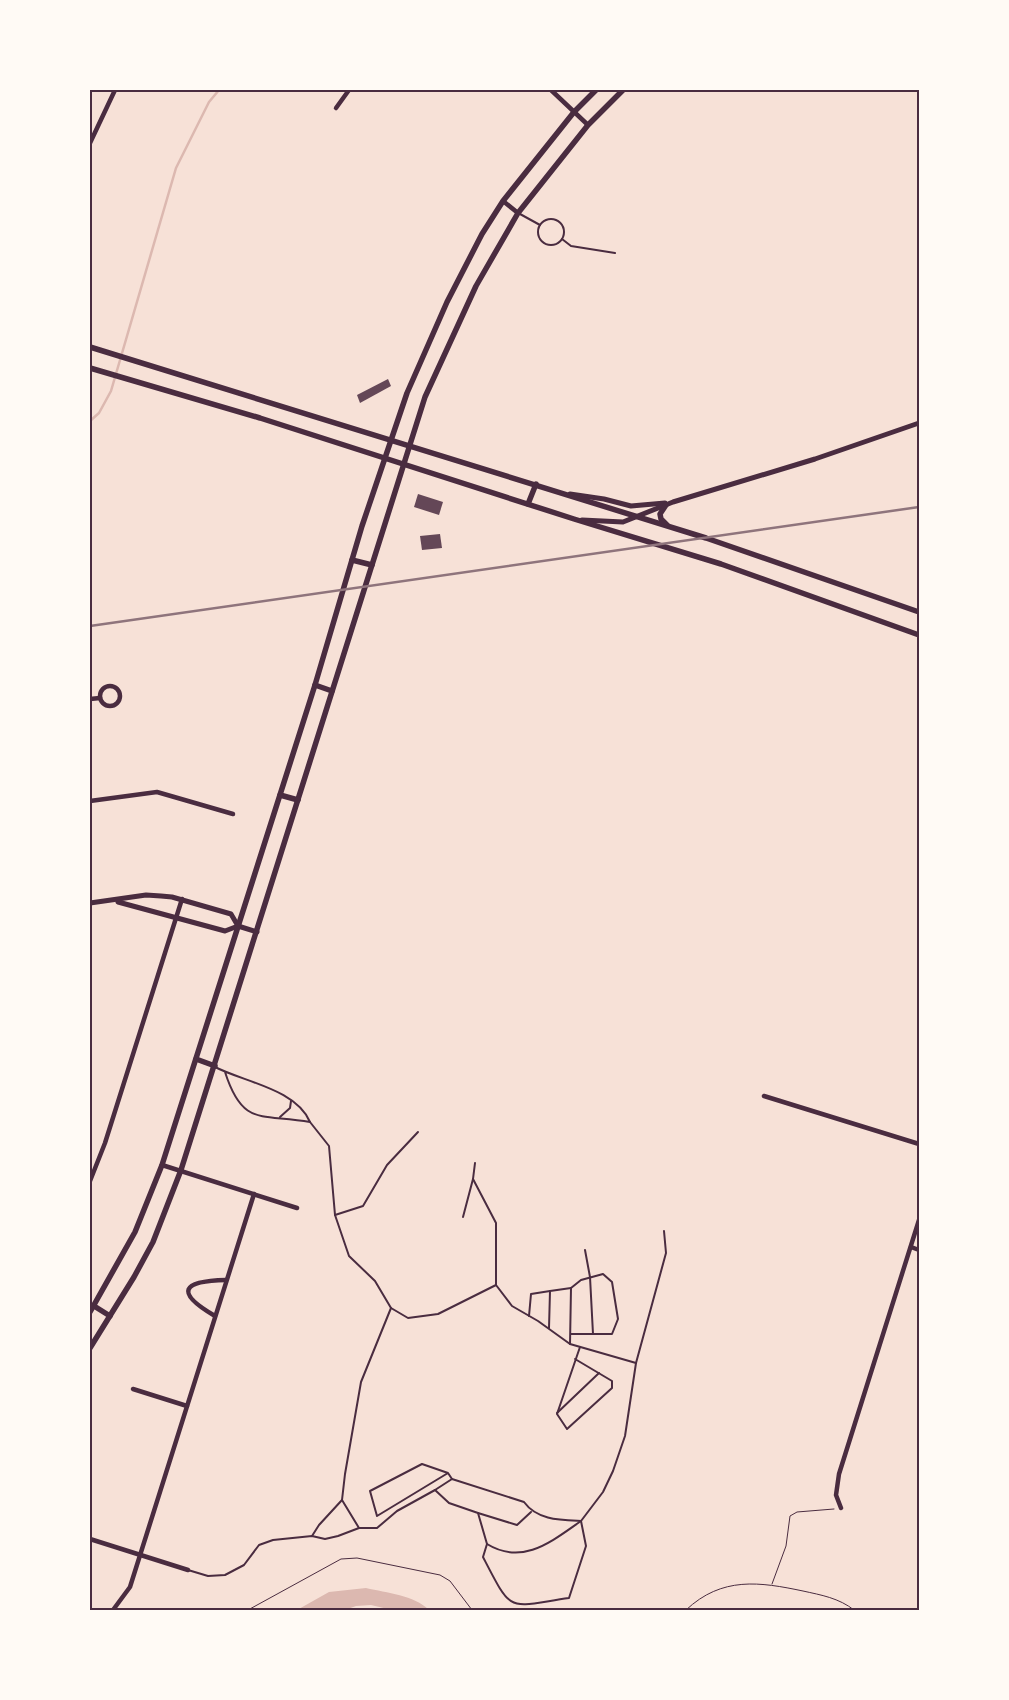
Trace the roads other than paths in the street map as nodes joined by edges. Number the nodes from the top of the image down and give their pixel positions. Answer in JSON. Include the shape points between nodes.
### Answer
{"nodes":[{"id":1,"x":115,"y":90,"type":"edge"},
{"id":2,"x":348,"y":90,"type":"edge"},
{"id":3,"x":551,"y":90,"type":"edge"},
{"id":4,"x":596,"y":90,"type":"edge"},
{"id":5,"x":623,"y":90,"type":"edge"},
{"id":6,"x":336,"y":108,"type":"dead end"},
{"id":7,"x":574,"y":112,"type":"junction"},
{"id":8,"x":588,"y":125,"type":"junction"},
{"id":9,"x":90,"y":143,"type":"edge"},
{"id":10,"x":503,"y":201,"type":"junction"},
{"id":11,"x":518,"y":213,"type":"junction"},
{"id":12,"x":540,"y":225,"type":"junction"},
{"id":13,"x":562,"y":239,"type":"junction"},
{"id":14,"x":615,"y":253,"type":"dead end"},
{"id":15,"x":90,"y":347,"type":"edge"},
{"id":16,"x":93,"y":368,"type":"edge"},
{"id":17,"x":919,"y":422,"type":"edge"},
{"id":18,"x":390,"y":439,"type":"junction"},
{"id":19,"x":409,"y":446,"type":"junction"},
{"id":20,"x":384,"y":457,"type":"junction"},
{"id":21,"x":403,"y":464,"type":"junction"},
{"id":22,"x":536,"y":484,"type":"junction"},
{"id":23,"x":564,"y":493,"type":"junction"},
{"id":24,"x":673,"y":502,"type":"junction"},
{"id":25,"x":528,"y":504,"type":"junction"},
{"id":26,"x":666,"y":505,"type":"junction"},
{"id":27,"x":636,"y":517,"type":"junction"},
{"id":28,"x":574,"y":519,"type":"junction"},
{"id":29,"x":668,"y":526,"type":"junction"},
{"id":30,"x":352,"y":560,"type":"junction"},
{"id":31,"x":372,"y":565,"type":"junction"},
{"id":32,"x":919,"y":612,"type":"edge"},
{"id":33,"x":919,"y":635,"type":"edge"},
{"id":34,"x":315,"y":685,"type":"junction"},
{"id":35,"x":332,"y":691,"type":"junction"},
{"id":36,"x":100,"y":698,"type":"junction"},
{"id":37,"x":90,"y":699,"type":"edge"},
{"id":38,"x":280,"y":794,"type":"junction"},
{"id":39,"x":298,"y":800,"type":"junction"},
{"id":40,"x":90,"y":801,"type":"edge"},
{"id":41,"x":233,"y":814,"type":"dead end"},
{"id":42,"x":182,"y":900,"type":"junction"},
{"id":43,"x":115,"y":901,"type":"junction"},
{"id":44,"x":90,"y":904,"type":"edge"},
{"id":45,"x":177,"y":917,"type":"junction"},
{"id":46,"x":238,"y":926,"type":"junction"},
{"id":47,"x":257,"y":932,"type":"junction"},
{"id":48,"x":196,"y":1059,"type":"junction"},
{"id":49,"x":215,"y":1066,"type":"junction"},
{"id":50,"x":225,"y":1072,"type":"junction"},
{"id":51,"x":764,"y":1096,"type":"dead end"},
{"id":52,"x":291,"y":1100,"type":"junction"},
{"id":53,"x":280,"y":1117,"type":"junction"},
{"id":54,"x":310,"y":1122,"type":"junction"},
{"id":55,"x":418,"y":1132,"type":"dead end"},
{"id":56,"x":919,"y":1144,"type":"edge"},
{"id":57,"x":474,"y":1163,"type":"dead end"},
{"id":58,"x":162,"y":1165,"type":"junction"},
{"id":59,"x":181,"y":1170,"type":"junction"},
{"id":60,"x":474,"y":1179,"type":"junction"},
{"id":61,"x":90,"y":1181,"type":"edge"},
{"id":62,"x":254,"y":1194,"type":"junction"},
{"id":63,"x":298,"y":1208,"type":"dead end"},
{"id":64,"x":335,"y":1215,"type":"junction"},
{"id":65,"x":463,"y":1218,"type":"dead end"},
{"id":66,"x":919,"y":1220,"type":"edge"},
{"id":67,"x":664,"y":1231,"type":"dead end"},
{"id":68,"x":911,"y":1247,"type":"junction"},
{"id":69,"x":585,"y":1250,"type":"dead end"},
{"id":70,"x":919,"y":1250,"type":"edge"},
{"id":71,"x":590,"y":1277,"type":"junction"},
{"id":72,"x":226,"y":1280,"type":"junction"},
{"id":73,"x":496,"y":1285,"type":"junction"},
{"id":74,"x":571,"y":1288,"type":"junction"},
{"id":75,"x":550,"y":1291,"type":"junction"},
{"id":76,"x":94,"y":1306,"type":"junction"},
{"id":77,"x":391,"y":1308,"type":"junction"},
{"id":78,"x":90,"y":1312,"type":"edge"},
{"id":79,"x":110,"y":1316,"type":"junction"},
{"id":80,"x":215,"y":1316,"type":"junction"},
{"id":81,"x":529,"y":1316,"type":"junction"},
{"id":82,"x":549,"y":1329,"type":"junction"},
{"id":83,"x":570,"y":1334,"type":"junction"},
{"id":84,"x":593,"y":1334,"type":"junction"},
{"id":85,"x":570,"y":1344,"type":"junction"},
{"id":86,"x":580,"y":1347,"type":"junction"},
{"id":87,"x":90,"y":1348,"type":"edge"},
{"id":88,"x":576,"y":1359,"type":"junction"},
{"id":89,"x":636,"y":1362,"type":"junction"},
{"id":90,"x":599,"y":1374,"type":"junction"},
{"id":91,"x":133,"y":1389,"type":"dead end"},
{"id":92,"x":187,"y":1406,"type":"junction"},
{"id":93,"x":557,"y":1414,"type":"junction"},
{"id":94,"x":448,"y":1473,"type":"junction"},
{"id":95,"x":452,"y":1479,"type":"junction"},
{"id":96,"x":435,"y":1490,"type":"junction"},
{"id":97,"x":342,"y":1500,"type":"junction"},
{"id":98,"x":841,"y":1508,"type":"road end"},
{"id":99,"x":531,"y":1512,"type":"junction"},
{"id":100,"x":478,"y":1513,"type":"junction"},
{"id":101,"x":581,"y":1521,"type":"junction"},
{"id":102,"x":359,"y":1528,"type":"junction"},
{"id":103,"x":312,"y":1536,"type":"junction"},
{"id":104,"x":90,"y":1539,"type":"edge"},
{"id":105,"x":487,"y":1544,"type":"junction"},
{"id":106,"x":140,"y":1554,"type":"junction"},
{"id":107,"x":188,"y":1570,"type":"joint"},
{"id":108,"x":113,"y":1610,"type":"edge"}],
"edges":[{"from":1,"to":9,"type":"street"},
{"from":2,"to":6,"type":"street"},
{"from":3,"to":7,"type":"street"},
{"from":4,"to":7,"type":"main road"},
{"from":5,"to":8,"type":"main road"},
{"from":7,"to":8,"type":"street"},
{"from":7,"to":10,"type":"main road"},
{"from":8,"to":11,"type":"main road"},
{"from":10,"to":11,"type":"street"},
{"from":10,"to":18,"type":"main road","via":[[479,239],[448,302],[413,377]]},
{"from":11,"to":12,"type":"lane"},
{"from":11,"to":19,"type":"main road","via":[[476,286],[425,397]]},
{"from":12,"to":13,"type":"lane","via":[[545,220],[556,220],[564,228]]},
{"from":12,"to":13,"type":"lane","via":[[538,233],[542,243],[553,246]]},
{"from":13,"to":14,"type":"lane","via":[[571,246]]},
{"from":15,"to":18,"type":"main road"},
{"from":16,"to":20,"type":"main road"},
{"from":17,"to":24,"type":"street","via":[[815,459]]},
{"from":18,"to":19,"type":"main road"},
{"from":18,"to":20,"type":"main road"},
{"from":19,"to":21,"type":"main road"},
{"from":19,"to":22,"type":"main road"},
{"from":20,"to":21,"type":"main road"},
{"from":20,"to":30,"type":"main road"},
{"from":21,"to":25,"type":"main road"},
{"from":21,"to":31,"type":"main road"},
{"from":22,"to":23,"type":"main road"},
{"from":22,"to":25,"type":"main road"},
{"from":23,"to":24,"type":"street","via":[[631,506]]},
{"from":23,"to":27,"type":"main road"},
{"from":24,"to":26,"type":"street"},
{"from":25,"to":28,"type":"main road"},
{"from":26,"to":27,"type":"street"},
{"from":26,"to":29,"type":"main road","via":[[660,519]]},
{"from":27,"to":28,"type":"street","via":[[623,522]]},
{"from":27,"to":29,"type":"main road"},
{"from":28,"to":33,"type":"main road","via":[[721,564]]},
{"from":29,"to":32,"type":"main road"},
{"from":30,"to":31,"type":"main road"},
{"from":30,"to":34,"type":"main road"},
{"from":31,"to":35,"type":"main road"},
{"from":34,"to":35,"type":"main road"},
{"from":34,"to":38,"type":"main road"},
{"from":35,"to":39,"type":"main road"},
{"from":36,"to":36,"type":"street","via":[[111,706],[118,702],[120,695],[116,688],[108,686],[102,690]]},
{"from":36,"to":37,"type":"street"},
{"from":38,"to":39,"type":"main road"},
{"from":38,"to":46,"type":"main road"},
{"from":39,"to":47,"type":"main road"},
{"from":40,"to":41,"type":"street","via":[[157,792]]},
{"from":42,"to":43,"type":"street","via":[[146,895]]},
{"from":42,"to":45,"type":"street"},
{"from":42,"to":46,"type":"street","via":[[231,914]]},
{"from":43,"to":44,"type":"street"},
{"from":43,"to":45,"type":"street"},
{"from":45,"to":46,"type":"street","via":[[225,931]]},
{"from":45,"to":61,"type":"street"},
{"from":46,"to":47,"type":"street"},
{"from":46,"to":48,"type":"main road"},
{"from":47,"to":49,"type":"main road"},
{"from":48,"to":49,"type":"main road"},
{"from":48,"to":58,"type":"main road"},
{"from":49,"to":50,"type":"lane"},
{"from":49,"to":59,"type":"main road"},
{"from":50,"to":52,"type":"lane","via":[[263,1085]]},
{"from":50,"to":53,"type":"lane","via":[[232,1094],[247,1111],[263,1117]]},
{"from":51,"to":56,"type":"street"},
{"from":52,"to":53,"type":"lane","via":[[290,1108]]},
{"from":52,"to":54,"type":"lane","via":[[304,1109]]},
{"from":53,"to":54,"type":"lane"},
{"from":54,"to":64,"type":"lane","via":[[328,1146]]},
{"from":55,"to":64,"type":"lane","via":[[387,1165],[363,1206]]},
{"from":57,"to":60,"type":"lane"},
{"from":58,"to":59,"type":"street"},
{"from":58,"to":76,"type":"main road","via":[[134,1232]]},
{"from":59,"to":62,"type":"street"},
{"from":59,"to":79,"type":"main road","via":[[153,1242]]},
{"from":60,"to":65,"type":"lane"},
{"from":60,"to":73,"type":"lane","via":[[496,1222]]},
{"from":62,"to":63,"type":"street"},
{"from":62,"to":72,"type":"street"},
{"from":64,"to":77,"type":"lane","via":[[349,1256],[375,1280]]},
{"from":66,"to":68,"type":"street"},
{"from":67,"to":89,"type":"lane","via":[[666,1253]]},
{"from":68,"to":70,"type":"street"},
{"from":68,"to":98,"type":"street","via":[[839,1474],[836,1495]]},
{"from":69,"to":71,"type":"lane"},
{"from":71,"to":74,"type":"lane"},
{"from":71,"to":84,"type":"lane"},
{"from":71,"to":84,"type":"lane","via":[[603,1274],[612,1282],[618,1319],[612,1334]]},
{"from":72,"to":80,"type":"street"},
{"from":72,"to":80,"type":"street","via":[[198,1283],[188,1290],[191,1300]]},
{"from":73,"to":77,"type":"lane","via":[[438,1314],[408,1318]]},
{"from":73,"to":81,"type":"lane","via":[[512,1306]]},
{"from":74,"to":75,"type":"lane"},
{"from":74,"to":83,"type":"lane"},
{"from":75,"to":81,"type":"lane","via":[[531,1294]]},
{"from":75,"to":82,"type":"lane"},
{"from":76,"to":78,"type":"main road"},
{"from":76,"to":79,"type":"main road"},
{"from":77,"to":97,"type":"lane","via":[[361,1382]]},
{"from":79,"to":87,"type":"main road"},
{"from":80,"to":92,"type":"street"},
{"from":81,"to":82,"type":"lane"},
{"from":82,"to":85,"type":"lane"},
{"from":83,"to":84,"type":"lane"},
{"from":83,"to":85,"type":"lane"},
{"from":85,"to":86,"type":"lane"},
{"from":86,"to":88,"type":"lane"},
{"from":86,"to":89,"type":"lane"},
{"from":88,"to":90,"type":"lane"},
{"from":88,"to":93,"type":"lane"},
{"from":89,"to":101,"type":"lane","via":[[625,1436],[613,1471],[603,1492]]},
{"from":90,"to":93,"type":"lane"},
{"from":90,"to":93,"type":"lane","via":[[612,1381],[612,1388],[567,1429]]},
{"from":91,"to":92,"type":"street"},
{"from":92,"to":106,"type":"street"},
{"from":94,"to":94,"type":"lane","via":[[422,1464],[370,1491],[377,1516]]},
{"from":94,"to":95,"type":"lane"},
{"from":95,"to":96,"type":"lane"},
{"from":95,"to":99,"type":"lane","via":[[524,1502]]},
{"from":96,"to":100,"type":"lane","via":[[449,1503]]},
{"from":96,"to":102,"type":"lane","via":[[397,1511],[377,1528]]},
{"from":97,"to":102,"type":"lane"},
{"from":97,"to":103,"type":"lane"},
{"from":99,"to":100,"type":"lane","via":[[517,1525]]},
{"from":99,"to":101,"type":"lane","via":[[553,1519]]},
{"from":100,"to":105,"type":"lane"},
{"from":101,"to":105,"type":"lane","via":[[546,1546],[513,1553],[499,1552]]},
{"from":101,"to":105,"type":"lane","via":[[586,1546],[569,1598],[530,1605],[514,1604],[502,1592],[483,1557]]},
{"from":102,"to":103,"type":"lane","via":[[332,1538]]},
{"from":103,"to":107,"type":"lane","via":[[273,1540],[259,1545],[244,1565],[225,1575],[208,1576]]},
{"from":104,"to":106,"type":"street"},
{"from":106,"to":107,"type":"street"},
{"from":106,"to":108,"type":"street","via":[[130,1587]]}]}
